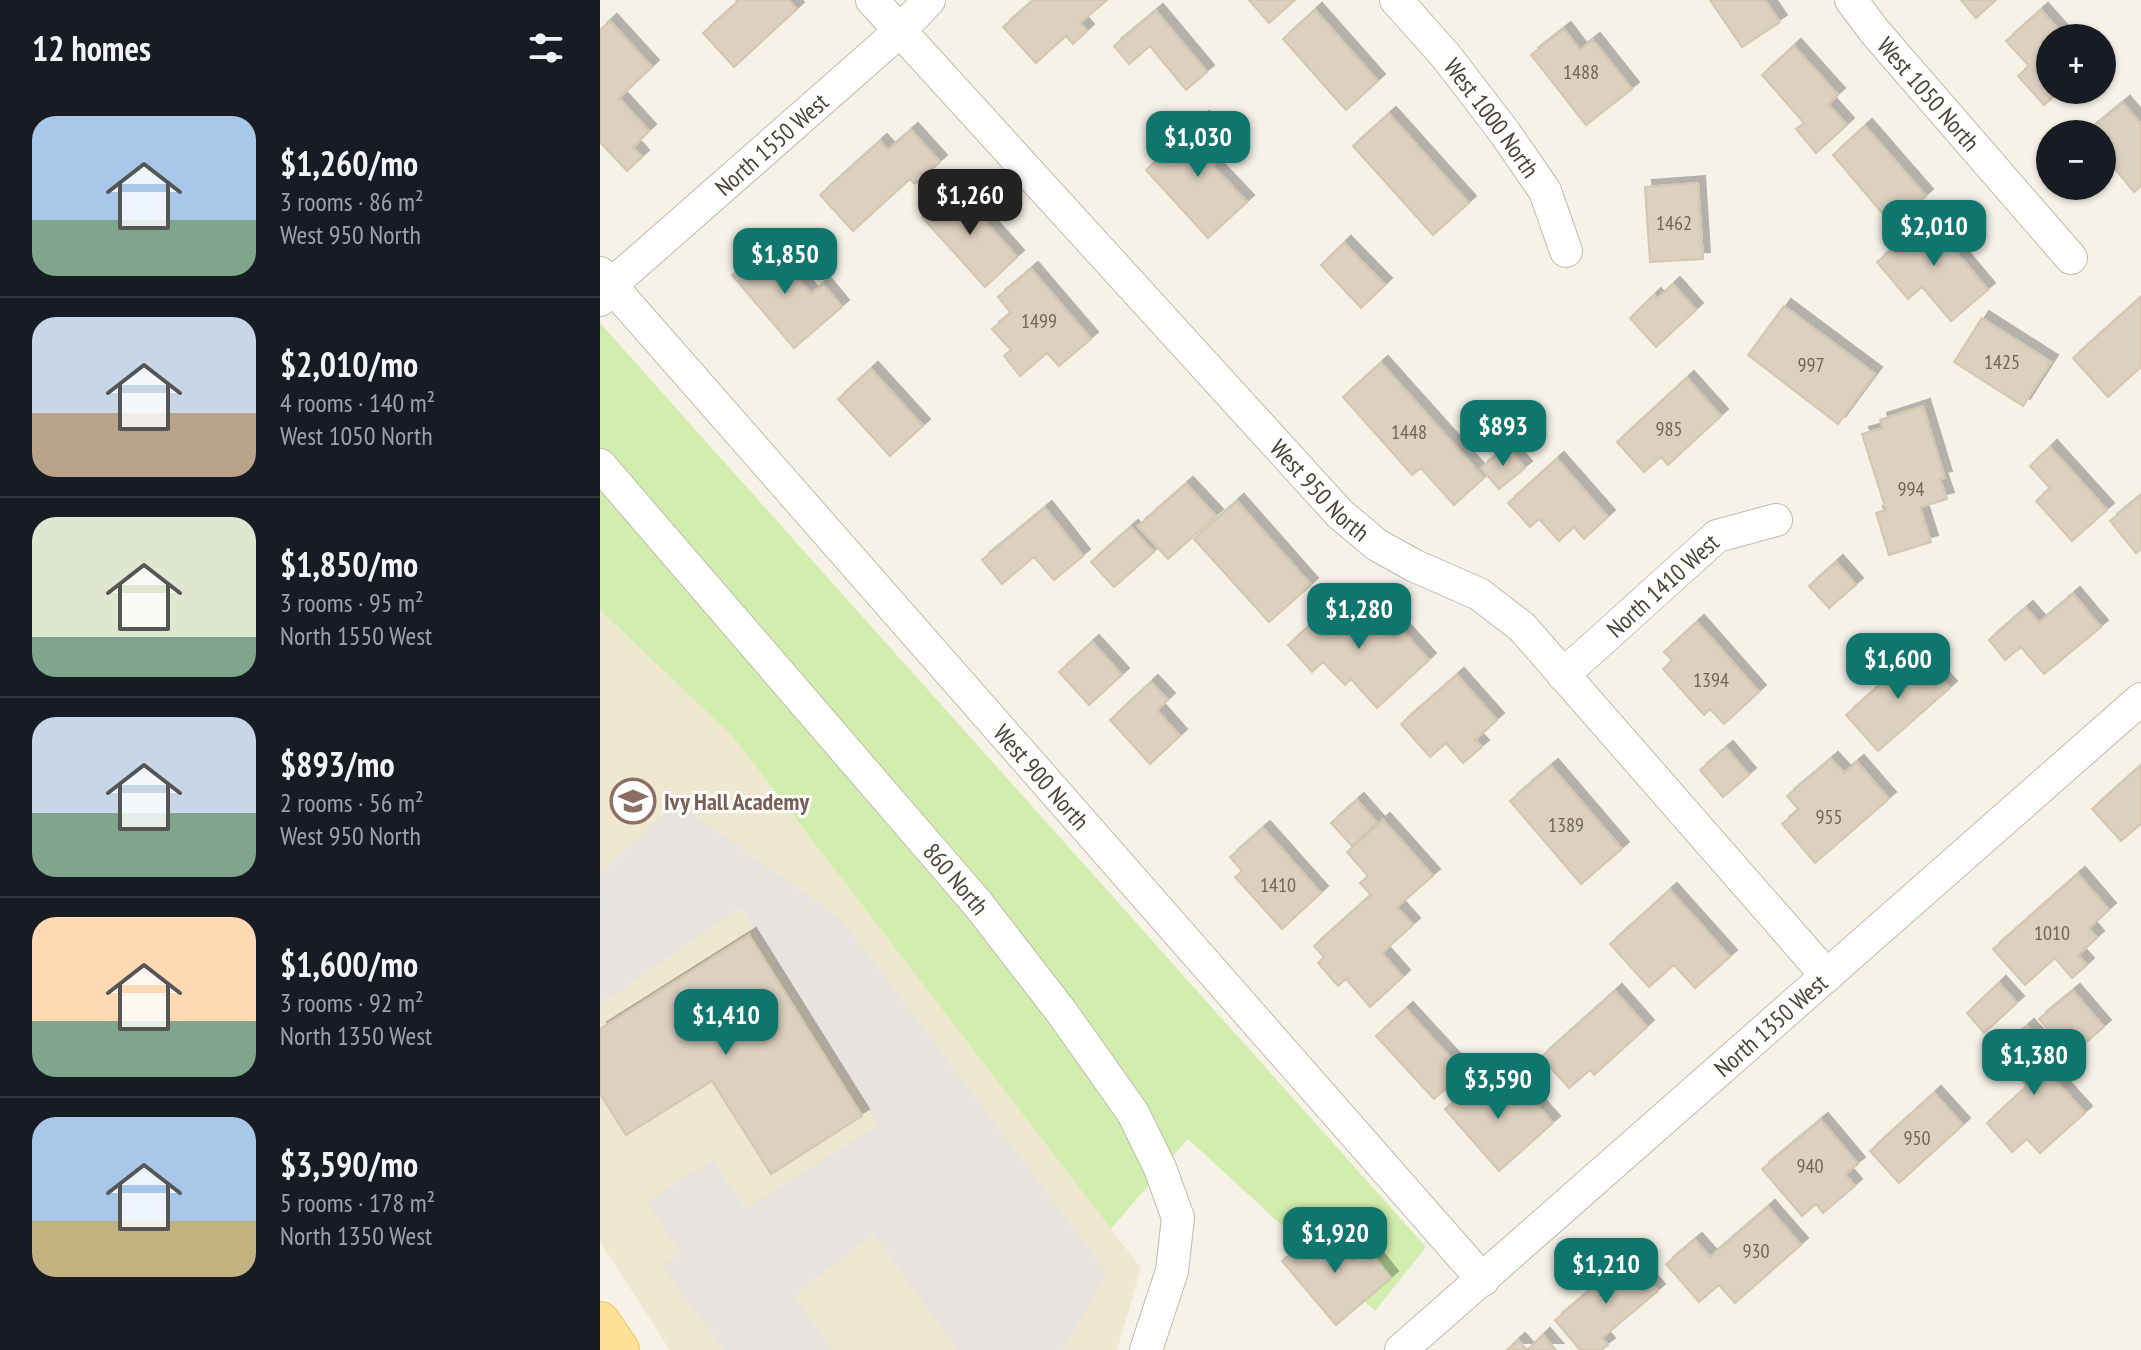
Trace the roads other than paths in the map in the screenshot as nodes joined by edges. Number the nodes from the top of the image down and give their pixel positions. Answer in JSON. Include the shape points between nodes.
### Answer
{"nodes":[{"id":1,"x":872,"y":0,"type":"edge"},
{"id":2,"x":929,"y":0,"type":"edge"},
{"id":3,"x":1396,"y":0,"type":"edge"},
{"id":4,"x":1851,"y":0,"type":"edge"},
{"id":5,"x":900,"y":31,"type":"junction"},
{"id":6,"x":1566,"y":251,"type":"dead end"},
{"id":7,"x":2071,"y":258,"type":"dead end"},
{"id":8,"x":604,"y":286,"type":"edge"},
{"id":9,"x":600,"y":465,"type":"edge"},
{"id":10,"x":1776,"y":520,"type":"dead end"},
{"id":11,"x":1563,"y":675,"type":"junction"},
{"id":12,"x":2141,"y":699,"type":"edge"},
{"id":13,"x":1827,"y":976,"type":"junction"},
{"id":14,"x":1483,"y":1280,"type":"junction"},
{"id":15,"x":600,"y":1322,"type":"edge"},
{"id":16,"x":619,"y":1350,"type":"edge"},
{"id":17,"x":1146,"y":1350,"type":"edge"},
{"id":18,"x":1401,"y":1350,"type":"edge"}],
"edges":[{"from":1,"to":5,"type":"street","name":"West 950 North"},
{"from":2,"to":5,"type":"street","name":"North 1550 West"},
{"from":3,"to":6,"type":"street","name":"West 1000 North","via":[[1446,56],[1545,191]]},
{"from":4,"to":7,"type":"street","name":"West 1050 North"},
{"from":5,"to":8,"type":"street","name":"North 1550 West"},
{"from":5,"to":11,"type":"street","name":"West 950 North","via":[[1340,514],[1377,545],[1479,594],[1522,627]]},
{"from":8,"to":14,"type":"street","name":"West 900 North"},
{"from":9,"to":17,"type":"street","name":"860 North","via":[[978,904],[1133,1113],[1178,1218],[1172,1271]]},
{"from":10,"to":11,"type":"street","name":"North 1410 West","via":[[1717,536]]},
{"from":11,"to":13,"type":"street","name":"West 950 North"},
{"from":12,"to":13,"type":"street","name":"North 1350 West"},
{"from":13,"to":14,"type":"street","name":"North 1350 West"},
{"from":14,"to":18,"type":"street","name":"North 1350 West"},
{"from":15,"to":16,"type":"main road"}]}
